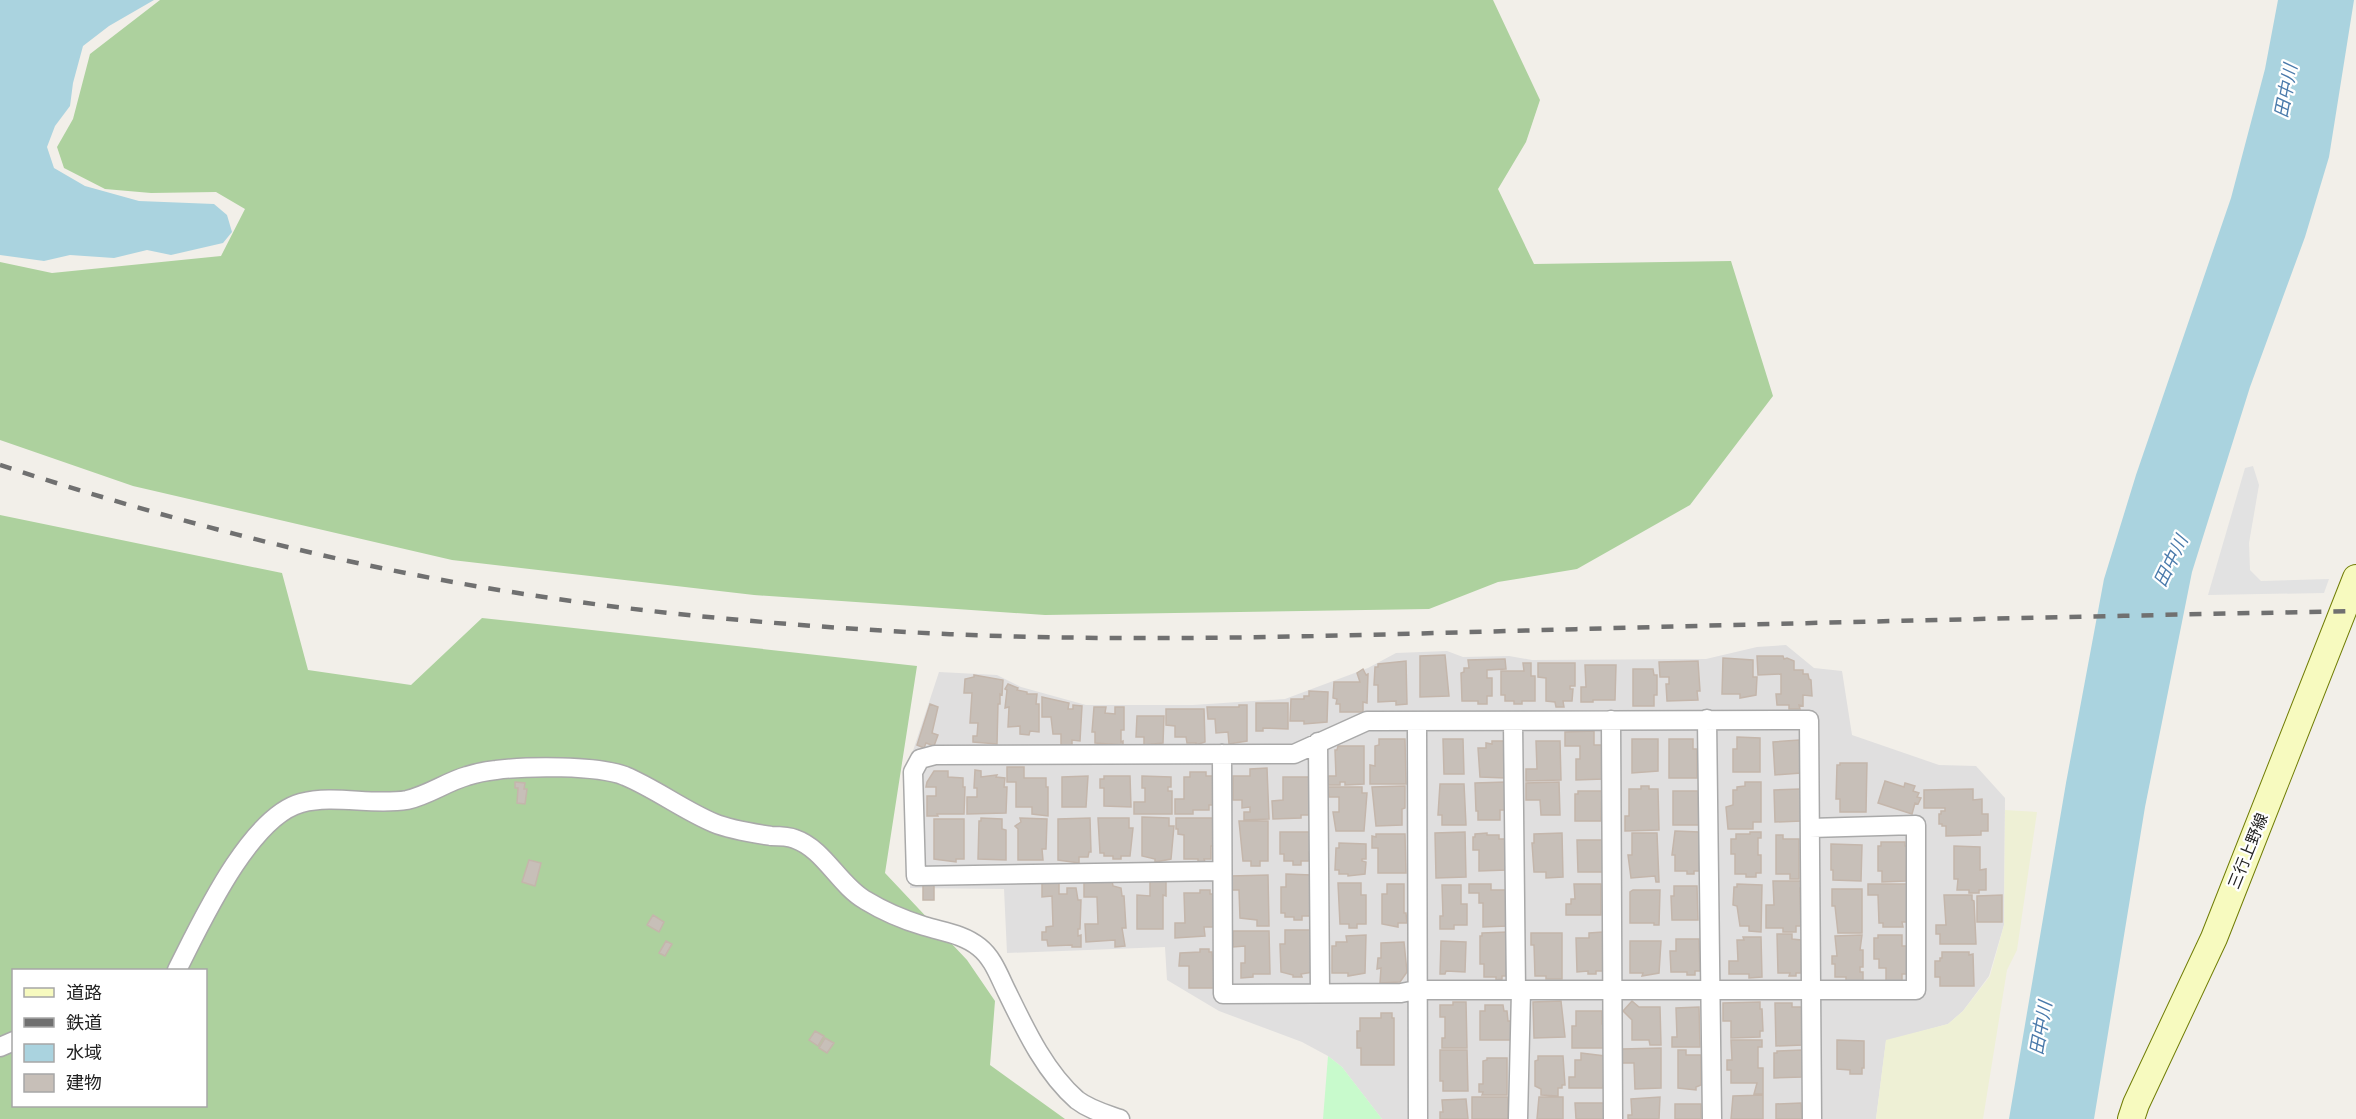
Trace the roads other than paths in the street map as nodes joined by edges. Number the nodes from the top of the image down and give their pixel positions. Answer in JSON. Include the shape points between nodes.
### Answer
{"nodes":[{"id":1,"x":2356,"y":578,"type":"edge"},
{"id":2,"x":1707,"y":719,"type":"junction"},
{"id":3,"x":1611,"y":720,"type":"junction"},
{"id":4,"x":1417,"y":721,"type":"junction"},
{"id":5,"x":1513,"y":722,"type":"junction"},
{"id":6,"x":1318,"y":742,"type":"junction"},
{"id":7,"x":1222,"y":754,"type":"junction"},
{"id":8,"x":1810,"y":828,"type":"junction"},
{"id":9,"x":1222,"y":871,"type":"junction"},
{"id":10,"x":177,"y":969,"type":"edge"},
{"id":11,"x":1711,"y":989,"type":"junction"},
{"id":12,"x":1416,"y":990,"type":"junction"},
{"id":13,"x":1612,"y":990,"type":"junction"},
{"id":14,"x":1811,"y":990,"type":"junction"},
{"id":15,"x":1518,"y":991,"type":"junction"},
{"id":16,"x":1320,"y":992,"type":"junction"},
{"id":17,"x":1120,"y":1119,"type":"edge"},
{"id":18,"x":1418,"y":1119,"type":"edge"},
{"id":19,"x":1518,"y":1119,"type":"edge"},
{"id":20,"x":1613,"y":1119,"type":"edge"},
{"id":21,"x":1712,"y":1119,"type":"edge"},
{"id":22,"x":1812,"y":1119,"type":"edge"},
{"id":23,"x":2131,"y":1119,"type":"edge"}],
"edges":[{"from":1,"to":23,"type":"main road","name":"三行上野線","via":[[2214,938]]},
{"from":2,"to":3,"type":"street"},
{"from":2,"to":8,"type":"street","via":[[1809,720]]},
{"from":2,"to":11,"type":"street"},
{"from":3,"to":5,"type":"street"},
{"from":3,"to":13,"type":"street"},
{"from":4,"to":5,"type":"street"},
{"from":4,"to":6,"type":"street","via":[[1367,721]]},
{"from":4,"to":12,"type":"street"},
{"from":5,"to":15,"type":"street"},
{"from":6,"to":7,"type":"street","via":[[1294,754]]},
{"from":6,"to":16,"type":"street"},
{"from":7,"to":9,"type":"street"},
{"from":7,"to":9,"type":"street","via":[[935,755],[920,759],[913,772],[916,876]]},
{"from":8,"to":14,"type":"street"},
{"from":8,"to":14,"type":"street","via":[[1916,825],[1916,990]]},
{"from":9,"to":16,"type":"street","via":[[1223,994]]},
{"from":10,"to":17,"type":"street","via":[[220,885],[271,820],[301,803],[405,800],[426,795],[466,776],[495,770],[602,771],[624,776],[715,824],[796,839],[824,859],[857,896],[922,926],[965,938],[990,958],[1041,1056],[1077,1100]]},
{"from":11,"to":13,"type":"street"},
{"from":11,"to":14,"type":"street"},
{"from":11,"to":21,"type":"street"},
{"from":12,"to":15,"type":"street"},
{"from":12,"to":16,"type":"street"},
{"from":12,"to":18,"type":"street"},
{"from":13,"to":15,"type":"street"},
{"from":13,"to":20,"type":"street"},
{"from":14,"to":22,"type":"street"},
{"from":15,"to":19,"type":"street"}]}
